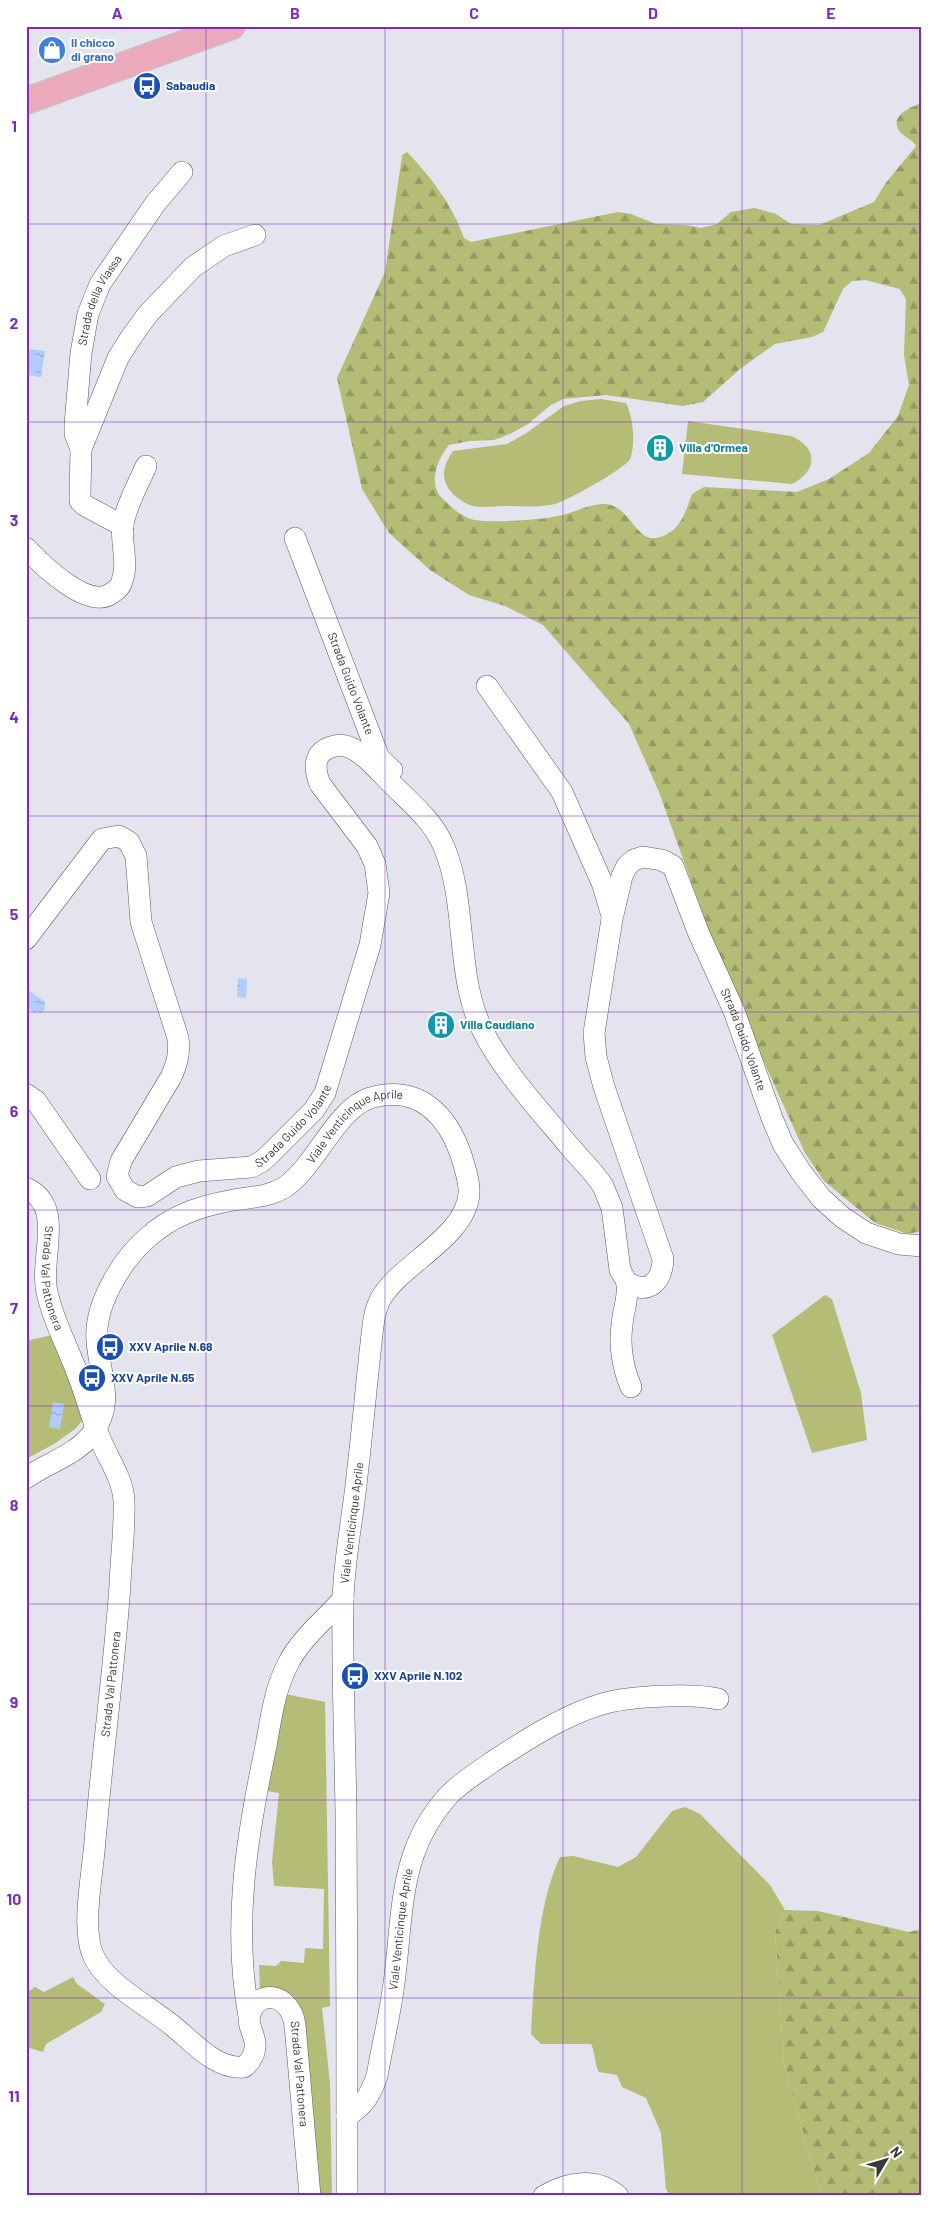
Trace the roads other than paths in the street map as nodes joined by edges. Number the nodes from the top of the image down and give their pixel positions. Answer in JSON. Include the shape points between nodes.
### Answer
{"nodes":[{"id":1,"x":232,"y":26,"type":"edge"},
{"id":2,"x":26,"y":101,"type":"edge"},
{"id":3,"x":182,"y":172,"type":"dead end"},
{"id":4,"x":255,"y":235,"type":"dead end"},
{"id":5,"x":81,"y":449,"type":"junction"},
{"id":6,"x":146,"y":466,"type":"dead end"},
{"id":7,"x":123,"y":526,"type":"junction"},
{"id":8,"x":295,"y":538,"type":"dead end"},
{"id":9,"x":26,"y":548,"type":"edge"},
{"id":10,"x":488,"y":686,"type":"dead end"},
{"id":11,"x":422,"y":814,"type":"junction"},
{"id":12,"x":612,"y":919,"type":"junction"},
{"id":13,"x":26,"y":939,"type":"edge"},
{"id":14,"x":26,"y":1094,"type":"edge"},
{"id":15,"x":90,"y":1179,"type":"dead end"},
{"id":16,"x":26,"y":1188,"type":"edge"},
{"id":17,"x":922,"y":1246,"type":"edge"},
{"id":18,"x":627,"y":1282,"type":"junction"},
{"id":19,"x":631,"y":1388,"type":"dead end"},
{"id":20,"x":96,"y":1429,"type":"junction"},
{"id":21,"x":26,"y":1478,"type":"edge"},
{"id":22,"x":343,"y":1599,"type":"junction"},
{"id":23,"x":718,"y":1699,"type":"dead end"},
{"id":24,"x":242,"y":1914,"type":"joint"},
{"id":25,"x":249,"y":2016,"type":"junction"},
{"id":26,"x":347,"y":2116,"type":"junction"},
{"id":27,"x":310,"y":2196,"type":"edge"},
{"id":28,"x":347,"y":2196,"type":"edge"},
{"id":29,"x":544,"y":2196,"type":"edge"},
{"id":30,"x":618,"y":2196,"type":"edge"}],
"edges":[{"from":1,"to":2,"type":"main road"},
{"from":3,"to":5,"type":"street","name":"Strada della Viassa","via":[[155,204],[100,284],[88,314],[74,425]]},
{"from":4,"to":5,"type":"street","name":"Strada della Viassa","via":[[224,246],[193,267],[148,314],[118,358]]},
{"from":5,"to":7,"type":"street","name":"Strada della Viassa","via":[[80,501],[92,511]]},
{"from":6,"to":7,"type":"street","via":[[126,509]]},
{"from":7,"to":9,"type":"street","via":[[123,581],[104,598],[96,598],[66,582],[42,565]]},
{"from":8,"to":11,"type":"street","name":"Strada Guido Volante","via":[[380,758],[422,798],[425,804]]},
{"from":10,"to":12,"type":"street","name":"Strada Guido Volante","via":[[562,792],[603,885]]},
{"from":11,"to":13,"type":"street","name":"Strada Guido Volante","via":[[352,748],[343,744],[333,746],[318,756],[316,772],[320,784],[367,846],[375,864],[378,910],[325,1093],[314,1110],[269,1155],[251,1167],[199,1171],[176,1178],[147,1196],[138,1197],[125,1190],[117,1176],[121,1161],[171,1077],[180,1050],[141,922],[136,856],[129,842],[119,836],[102,839]]},
{"from":11,"to":18,"type":"street","name":"Strada Guido Volante","via":[[444,846],[452,874],[476,1016],[505,1066],[603,1186],[612,1208],[620,1270]]},
{"from":12,"to":17,"type":"street","name":"Strada Guido Volante","via":[[627,866],[643,857],[662,860],[672,866],[734,1011],[772,1118],[783,1144],[801,1172],[821,1198],[866,1233],[899,1244]]},
{"from":12,"to":18,"type":"street","name":"Strada Guido Volante","via":[[595,1020],[596,1057],[663,1259],[659,1278],[654,1284],[638,1287]]},
{"from":14,"to":15,"type":"street","via":[[36,1101]]},
{"from":16,"to":20,"type":"street","name":"Strada Val Pattonera","via":[[38,1195],[47,1208],[46,1291]]},
{"from":18,"to":19,"type":"street","name":"Strada Guido Volante","via":[[629,1296],[621,1326],[624,1366]]},
{"from":20,"to":21,"type":"street","name":"Viale Venticinque Aprile","via":[[74,1451]]},
{"from":20,"to":22,"type":"street","name":"Viale Venticinque Aprile","via":[[106,1401],[97,1344],[98,1320],[120,1270],[146,1238],[167,1222],[199,1207],[278,1191],[302,1171],[359,1103],[386,1095],[405,1095],[436,1111],[457,1144],[469,1194],[466,1208],[449,1232],[392,1285],[378,1304]]},
{"from":20,"to":25,"type":"street","name":"Strada Val Pattonera","via":[[118,1476],[124,1498],[117,1625],[88,1919],[92,1953],[108,1977],[217,2062],[236,2068],[250,2062],[256,2046]]},
{"from":22,"to":24,"type":"street","name":"Viale Venticinque Aprile","via":[[295,1652],[278,1690],[248,1834]]},
{"from":22,"to":26,"type":"street","name":"Viale Venticinque Aprile"},
{"from":23,"to":26,"type":"street","name":"Viale Venticinque Aprile","via":[[700,1696],[625,1699],[581,1711],[533,1736],[470,1777],[448,1796],[413,1855],[377,2076],[361,2108]]},
{"from":24,"to":25,"type":"street","name":"Strada Val Pattonera","via":[[245,1997]]},
{"from":25,"to":27,"type":"street","name":"Strada Val Pattonera","via":[[256,2003],[276,1997],[294,2018]]},
{"from":26,"to":28,"type":"street","name":"Viale Venticinque Aprile"},
{"from":29,"to":30,"type":"street","via":[[577,2182],[610,2189]]}]}
